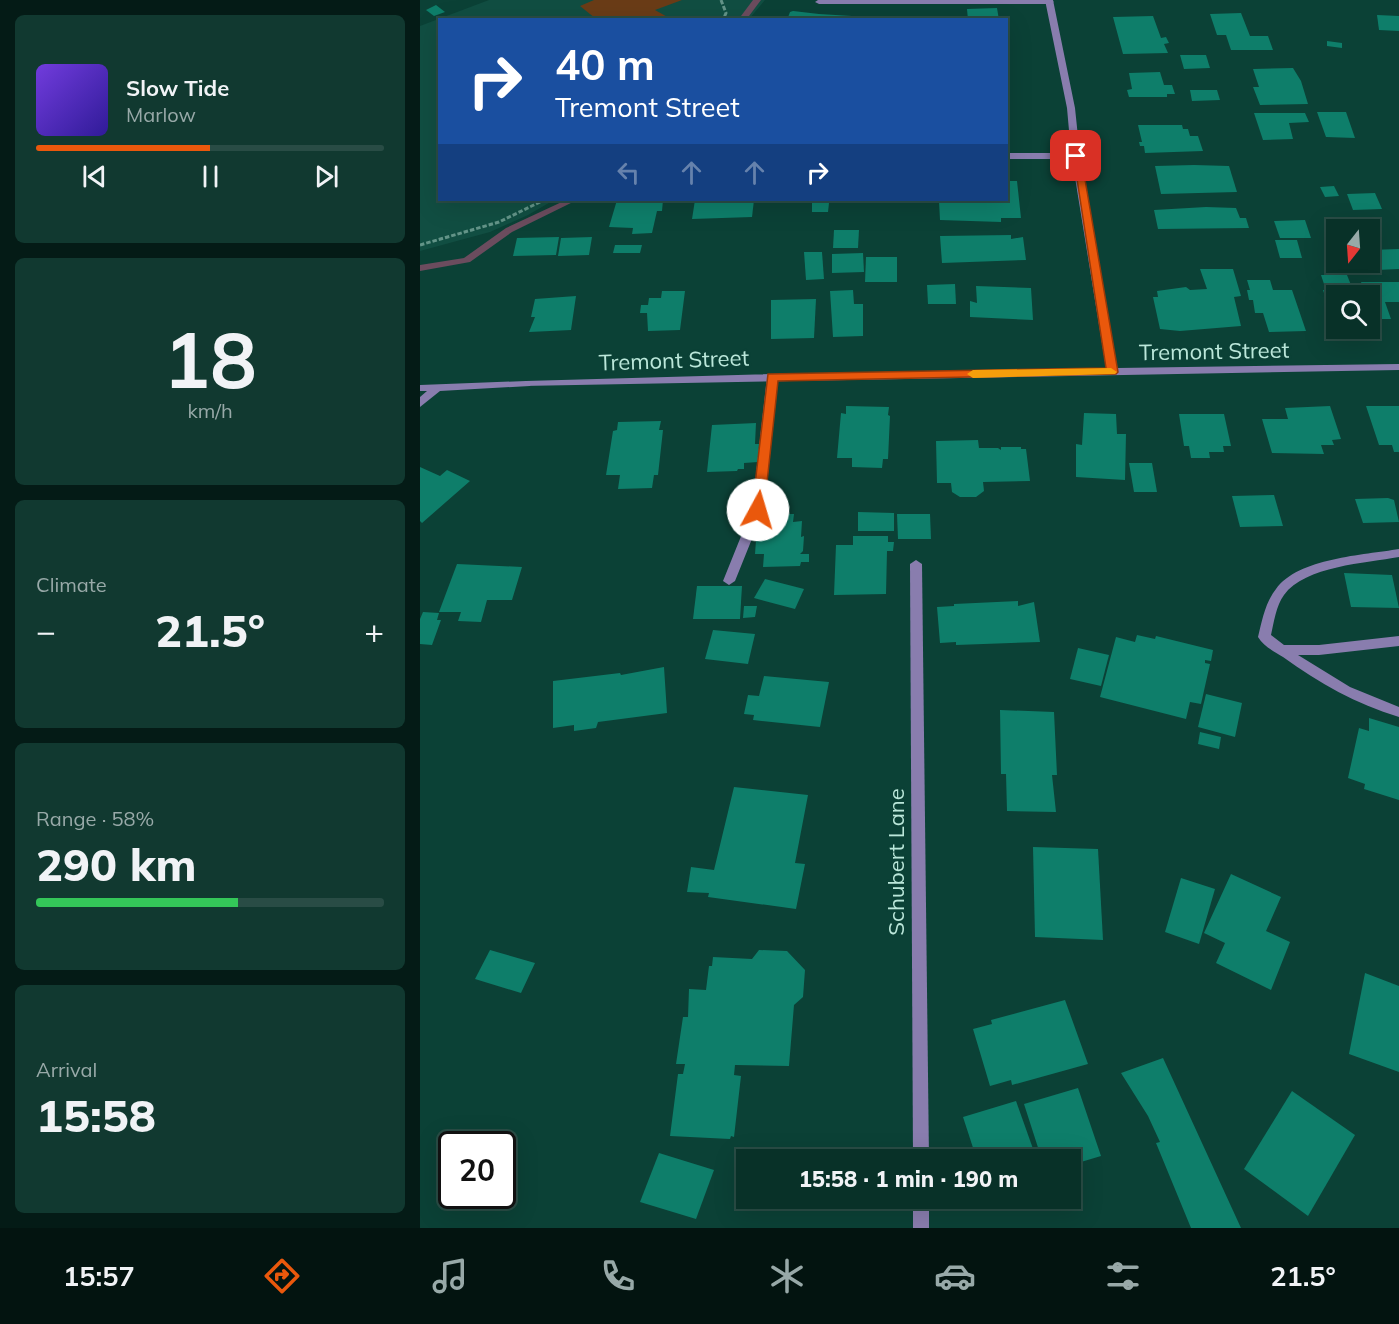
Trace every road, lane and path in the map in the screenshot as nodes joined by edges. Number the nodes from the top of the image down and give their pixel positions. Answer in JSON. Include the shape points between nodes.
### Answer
{"nodes":[{"id":1,"x":721,"y":0,"type":"edge"},
{"id":2,"x":1049,"y":1,"type":"edge"},
{"id":3,"x":819,"y":2,"type":"dead end"},
{"id":4,"x":724,"y":18,"type":"edge"},
{"id":5,"x":1008,"y":156,"type":"edge"},
{"id":6,"x":1076,"y":156,"type":"junction"},
{"id":7,"x":542,"y":201,"type":"edge"},
{"id":8,"x":420,"y":245,"type":"edge"},
{"id":9,"x":1399,"y":368,"type":"edge"},
{"id":10,"x":1112,"y":372,"type":"junction"},
{"id":11,"x":772,"y":377,"type":"junction"},
{"id":12,"x":437,"y":387,"type":"junction"},
{"id":13,"x":420,"y":388,"type":"edge"},
{"id":14,"x":420,"y":403,"type":"edge"},
{"id":15,"x":1399,"y":553,"type":"edge"},
{"id":16,"x":916,"y":564,"type":"dead end"},
{"id":17,"x":729,"y":581,"type":"dead end"},
{"id":18,"x":1399,"y":641,"type":"edge"},
{"id":19,"x":1281,"y":650,"type":"junction"},
{"id":20,"x":1399,"y":712,"type":"edge"},
{"id":21,"x":921,"y":1149,"type":"edge"},
{"id":22,"x":921,"y":1209,"type":"edge"},
{"id":23,"x":921,"y":1228,"type":"edge"}],
"edges":[{"from":1,"to":4,"type":"path"},
{"from":2,"to":3,"type":"street"},
{"from":2,"to":6,"type":"street","via":[[1071,108]]},
{"from":5,"to":6,"type":"street"},
{"from":6,"to":10,"type":"street"},
{"from":7,"to":8,"type":"path","via":[[479,229]]},
{"from":9,"to":10,"type":"street","name":"Tremont Street"},
{"from":10,"to":11,"type":"street","name":"Tremont Street"},
{"from":11,"to":12,"type":"street","name":"Tremont Street"},
{"from":11,"to":17,"type":"street","via":[[758,510]]},
{"from":12,"to":13,"type":"street","name":"Tremont Street"},
{"from":12,"to":14,"type":"street"},
{"from":15,"to":19,"type":"street","via":[[1314,570],[1286,586],[1273,605],[1264,637]]},
{"from":16,"to":21,"type":"street","name":"Schubert Lane"},
{"from":18,"to":19,"type":"street"},
{"from":19,"to":20,"type":"street","via":[[1318,676]]},
{"from":22,"to":23,"type":"street"}]}
